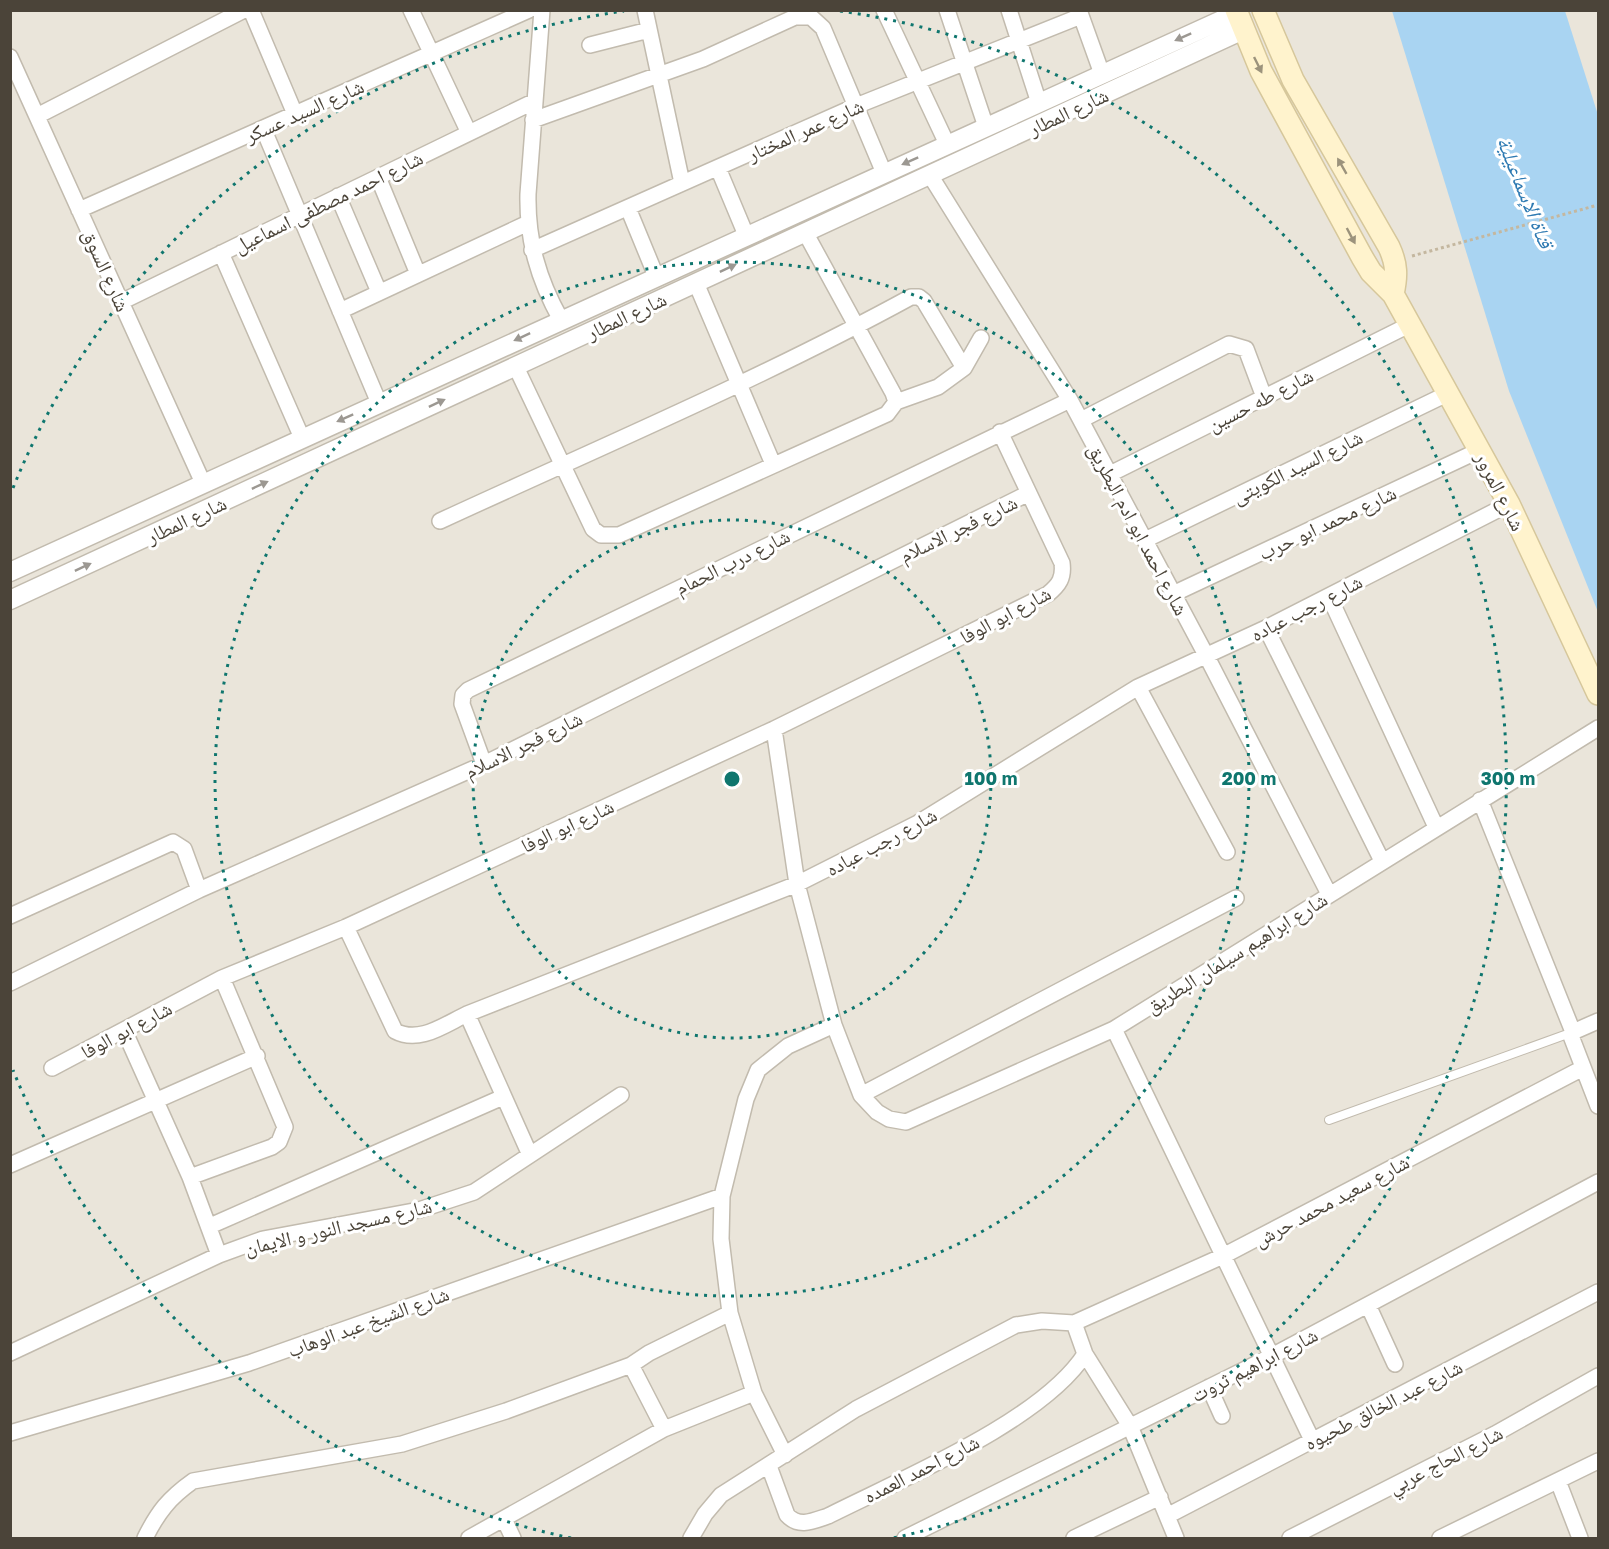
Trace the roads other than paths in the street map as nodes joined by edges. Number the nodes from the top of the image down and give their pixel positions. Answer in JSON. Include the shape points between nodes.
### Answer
{"nodes":[{"id":1,"x":244,"y":10,"type":"edge"},
{"id":2,"x":251,"y":10,"type":"edge"},
{"id":3,"x":411,"y":10,"type":"edge"},
{"id":4,"x":529,"y":10,"type":"edge"},
{"id":5,"x":542,"y":10,"type":"edge"},
{"id":6,"x":884,"y":10,"type":"edge"},
{"id":7,"x":947,"y":10,"type":"edge"},
{"id":8,"x":1009,"y":10,"type":"edge"},
{"id":9,"x":1263,"y":10,"type":"edge"},
{"id":10,"x":646,"y":11,"type":"edge"},
{"id":11,"x":1080,"y":13,"type":"edge"},
{"id":12,"x":1238,"y":18,"type":"edge"},
{"id":13,"x":649,"y":30,"type":"junction"},
{"id":14,"x":1019,"y":40,"type":"junction"},
{"id":15,"x":590,"y":45,"type":"dead end"},
{"id":16,"x":431,"y":54,"type":"junction"},
{"id":17,"x":10,"y":57,"type":"edge"},
{"id":18,"x":964,"y":63,"type":"junction"},
{"id":19,"x":1102,"y":74,"type":"junction"},
{"id":20,"x":659,"y":75,"type":"junction"},
{"id":21,"x":918,"y":82,"type":"junction"},
{"id":22,"x":535,"y":101,"type":"junction"},
{"id":23,"x":1039,"y":103,"type":"junction"},
{"id":24,"x":856,"y":106,"type":"junction"},
{"id":25,"x":295,"y":114,"type":"junction"},
{"id":26,"x":37,"y":116,"type":"junction"},
{"id":27,"x":533,"y":120,"type":"junction"},
{"id":28,"x":986,"y":127,"type":"junction"},
{"id":29,"x":263,"y":129,"type":"junction"},
{"id":30,"x":469,"y":133,"type":"junction"},
{"id":31,"x":947,"y":144,"type":"junction"},
{"id":32,"x":718,"y":168,"type":"junction"},
{"id":33,"x":884,"y":173,"type":"junction"},
{"id":34,"x":930,"y":175,"type":"junction"},
{"id":35,"x":378,"y":177,"type":"junction"},
{"id":36,"x":682,"y":183,"type":"junction"},
{"id":37,"x":338,"y":196,"type":"junction"},
{"id":38,"x":628,"y":208,"type":"junction"},
{"id":39,"x":79,"y":210,"type":"junction"},
{"id":40,"x":300,"y":215,"type":"junction"},
{"id":41,"x":528,"y":224,"type":"junction"},
{"id":42,"x":805,"y":232,"type":"junction"},
{"id":43,"x":746,"y":235,"type":"junction"},
{"id":44,"x":532,"y":250,"type":"junction"},
{"id":45,"x":221,"y":253,"type":"junction"},
{"id":46,"x":418,"y":274,"type":"junction"},
{"id":47,"x":656,"y":276,"type":"junction"},
{"id":48,"x":696,"y":282,"type":"junction"},
{"id":49,"x":379,"y":292,"type":"junction"},
{"id":50,"x":1394,"y":294,"type":"junction"},
{"id":51,"x":121,"y":302,"type":"junction"},
{"id":52,"x":600,"y":302,"type":"junction"},
{"id":53,"x":340,"y":311,"type":"junction"},
{"id":54,"x":561,"y":320,"type":"junction"},
{"id":55,"x":610,"y":322,"type":"junction"},
{"id":56,"x":1411,"y":324,"type":"junction"},
{"id":57,"x":855,"y":327,"type":"junction"},
{"id":58,"x":981,"y":338,"type":"dead end"},
{"id":59,"x":516,"y":367,"type":"junction"},
{"id":60,"x":964,"y":369,"type":"junction"},
{"id":61,"x":741,"y":383,"type":"junction"},
{"id":62,"x":1449,"y":393,"type":"junction"},
{"id":63,"x":1264,"y":397,"type":"junction"},
{"id":64,"x":1070,"y":400,"type":"junction"},
{"id":65,"x":896,"y":402,"type":"junction"},
{"id":66,"x":379,"y":403,"type":"junction"},
{"id":67,"x":1081,"y":420,"type":"junction"},
{"id":68,"x":1000,"y":432,"type":"junction"},
{"id":69,"x":302,"y":438,"type":"junction"},
{"id":70,"x":1480,"y":450,"type":"junction"},
{"id":71,"x":563,"y":464,"type":"junction"},
{"id":72,"x":773,"y":464,"type":"junction"},
{"id":73,"x":1110,"y":474,"type":"junction"},
{"id":74,"x":203,"y":483,"type":"junction"},
{"id":75,"x":1029,"y":493,"type":"junction"},
{"id":76,"x":1509,"y":504,"type":"junction"},
{"id":77,"x":440,"y":521,"type":"dead end"},
{"id":78,"x":1145,"y":540,"type":"junction"},
{"id":79,"x":47,"y":555,"type":"junction"},
{"id":80,"x":10,"y":572,"type":"edge"},
{"id":81,"x":58,"y":578,"type":"junction"},
{"id":82,"x":1173,"y":594,"type":"junction"},
{"id":83,"x":1329,"y":596,"type":"junction"},
{"id":84,"x":10,"y":600,"type":"edge"},
{"id":85,"x":1266,"y":628,"type":"junction"},
{"id":86,"x":1206,"y":656,"type":"junction"},
{"id":87,"x":1138,"y":687,"type":"junction"},
{"id":88,"x":1599,"y":694,"type":"edge"},
{"id":89,"x":1599,"y":728,"type":"edge"},
{"id":90,"x":774,"y":729,"type":"junction"},
{"id":91,"x":484,"y":764,"type":"junction"},
{"id":92,"x":1480,"y":800,"type":"junction"},
{"id":93,"x":1436,"y":827,"type":"junction"},
{"id":94,"x":1227,"y":852,"type":"dead end"},
{"id":95,"x":1382,"y":861,"type":"junction"},
{"id":96,"x":797,"y":884,"type":"junction"},
{"id":97,"x":199,"y":890,"type":"junction"},
{"id":98,"x":1329,"y":894,"type":"junction"},
{"id":99,"x":1236,"y":898,"type":"dead end"},
{"id":100,"x":10,"y":916,"type":"edge"},
{"id":101,"x":346,"y":927,"type":"junction"},
{"id":102,"x":222,"y":978,"type":"junction"},
{"id":103,"x":10,"y":983,"type":"edge"},
{"id":104,"x":467,"y":1014,"type":"junction"},
{"id":105,"x":1599,"y":1021,"type":"edge"},
{"id":106,"x":834,"y":1025,"type":"junction"},
{"id":107,"x":1114,"y":1029,"type":"junction"},
{"id":108,"x":124,"y":1030,"type":"junction"},
{"id":109,"x":1573,"y":1032,"type":"junction"},
{"id":110,"x":257,"y":1056,"type":"junction"},
{"id":111,"x":52,"y":1068,"type":"dead end"},
{"id":112,"x":1583,"y":1068,"type":"junction"},
{"id":113,"x":621,"y":1095,"type":"dead end"},
{"id":114,"x":861,"y":1095,"type":"junction"},
{"id":115,"x":502,"y":1097,"type":"junction"},
{"id":116,"x":155,"y":1100,"type":"junction"},
{"id":117,"x":1599,"y":1106,"type":"edge"},
{"id":118,"x":1329,"y":1120,"type":"dead end"},
{"id":119,"x":530,"y":1155,"type":"junction"},
{"id":120,"x":10,"y":1165,"type":"edge"},
{"id":121,"x":190,"y":1177,"type":"junction"},
{"id":122,"x":1599,"y":1182,"type":"edge"},
{"id":123,"x":722,"y":1196,"type":"junction"},
{"id":124,"x":210,"y":1226,"type":"junction"},
{"id":125,"x":219,"y":1255,"type":"junction"},
{"id":126,"x":1223,"y":1256,"type":"junction"},
{"id":127,"x":1599,"y":1292,"type":"edge"},
{"id":128,"x":1368,"y":1305,"type":"junction"},
{"id":129,"x":730,"y":1313,"type":"junction"},
{"id":130,"x":1074,"y":1323,"type":"junction"},
{"id":131,"x":10,"y":1353,"type":"edge"},
{"id":132,"x":1085,"y":1354,"type":"junction"},
{"id":133,"x":1272,"y":1356,"type":"junction"},
{"id":134,"x":1395,"y":1364,"type":"dead end"},
{"id":135,"x":630,"y":1365,"type":"junction"},
{"id":136,"x":1599,"y":1376,"type":"edge"},
{"id":137,"x":1209,"y":1387,"type":"junction"},
{"id":138,"x":754,"y":1393,"type":"junction"},
{"id":139,"x":1222,"y":1416,"type":"dead end"},
{"id":140,"x":1130,"y":1426,"type":"junction"},
{"id":141,"x":664,"y":1429,"type":"junction"},
{"id":142,"x":10,"y":1433,"type":"edge"},
{"id":143,"x":1312,"y":1440,"type":"junction"},
{"id":144,"x":785,"y":1455,"type":"junction"},
{"id":145,"x":1599,"y":1461,"type":"edge"},
{"id":146,"x":769,"y":1466,"type":"junction"},
{"id":147,"x":1558,"y":1481,"type":"junction"},
{"id":148,"x":1160,"y":1497,"type":"junction"},
{"id":149,"x":1167,"y":1516,"type":"junction"},
{"id":150,"x":504,"y":1520,"type":"junction"},
{"id":151,"x":936,"y":1532,"type":"edge"},
{"id":152,"x":146,"y":1539,"type":"edge"},
{"id":153,"x":469,"y":1539,"type":"edge"},
{"id":154,"x":513,"y":1539,"type":"edge"},
{"id":155,"x":691,"y":1539,"type":"edge"},
{"id":156,"x":905,"y":1539,"type":"edge"},
{"id":157,"x":1074,"y":1539,"type":"edge"},
{"id":158,"x":1176,"y":1539,"type":"edge"},
{"id":159,"x":1290,"y":1539,"type":"edge"},
{"id":160,"x":1440,"y":1539,"type":"edge"},
{"id":161,"x":1580,"y":1539,"type":"edge"}],
"edges":[{"from":1,"to":26,"type":"street"},
{"from":2,"to":25,"type":"street"},
{"from":3,"to":16,"type":"street"},
{"from":4,"to":16,"type":"street","name":"شارع السيد عسكر"},
{"from":5,"to":22,"type":"street"},
{"from":6,"to":21,"type":"street"},
{"from":7,"to":18,"type":"street"},
{"from":8,"to":14,"type":"street"},
{"from":50,"to":9,"type":"main road","one_way":true,"via":[[1395,261],[1293,80]]},
{"from":10,"to":13,"type":"street"},
{"from":11,"to":14,"type":"street","name":"شارع عمر المختار"},
{"from":11,"to":19,"type":"street"},
{"from":12,"to":19,"type":"street","name":"شارع المطار","one_way":true},
{"from":12,"to":34,"type":"street","name":"شارع المطار"},
{"from":12,"to":50,"type":"main road","name":"شارع المرور","one_way":true,"via":[[1261,71],[1362,257],[1371,272]]},
{"from":13,"to":15,"type":"street"},
{"from":13,"to":20,"type":"street"},
{"from":14,"to":18,"type":"street","name":"شارع عمر المختار"},
{"from":14,"to":23,"type":"street"},
{"from":16,"to":25,"type":"street","name":"شارع السيد عسكر"},
{"from":16,"to":30,"type":"street"},
{"from":17,"to":26,"type":"street","name":"شارع السوق"},
{"from":18,"to":21,"type":"street","name":"شارع عمر المختار"},
{"from":18,"to":28,"type":"street"},
{"from":19,"to":23,"type":"street","name":"شارع المطار"},
{"from":20,"to":24,"type":"street","via":[[724,51],[795,17],[811,17],[823,28]]},
{"from":20,"to":27,"type":"street"},
{"from":20,"to":36,"type":"street"},
{"from":21,"to":24,"type":"street","name":"شارع عمر المختار"},
{"from":21,"to":31,"type":"street"},
{"from":22,"to":27,"type":"street"},
{"from":22,"to":30,"type":"street","name":"شارع احمد مصطفى اسماعيل"},
{"from":23,"to":28,"type":"street","name":"شارع المطار"},
{"from":24,"to":32,"type":"street","name":"شارع عمر المختار"},
{"from":24,"to":33,"type":"street"},
{"from":25,"to":29,"type":"street","name":"شارع السيد عسكر"},
{"from":26,"to":39,"type":"street","name":"شارع السوق"},
{"from":27,"to":41,"type":"street"},
{"from":28,"to":31,"type":"street","name":"شارع المطار"},
{"from":29,"to":39,"type":"street","name":"شارع السيد عسكر"},
{"from":29,"to":40,"type":"street"},
{"from":30,"to":35,"type":"street","name":"شارع احمد مصطفى اسماعيل"},
{"from":31,"to":33,"type":"street","name":"شارع المطار","one_way":true},
{"from":32,"to":36,"type":"street","name":"شارع عمر المختار"},
{"from":32,"to":43,"type":"street"},
{"from":33,"to":43,"type":"street","name":"شارع المطار"},
{"from":34,"to":42,"type":"street","name":"شارع المطار"},
{"from":34,"to":64,"type":"street","name":"شارع احمد ابو ادم البطريق"},
{"from":35,"to":37,"type":"street","name":"شارع احمد مصطفى اسماعيل"},
{"from":35,"to":46,"type":"street"},
{"from":36,"to":38,"type":"street","name":"شارع عمر المختار"},
{"from":37,"to":40,"type":"street","name":"شارع احمد مصطفى اسماعيل"},
{"from":37,"to":49,"type":"street"},
{"from":38,"to":44,"type":"street","name":"شارع عمر المختار"},
{"from":38,"to":47,"type":"street"},
{"from":39,"to":51,"type":"street","name":"شارع السوق"},
{"from":40,"to":45,"type":"street","name":"شارع احمد مصطفى اسماعيل"},
{"from":40,"to":53,"type":"street"},
{"from":41,"to":44,"type":"street"},
{"from":41,"to":46,"type":"street"},
{"from":48,"to":42,"type":"street","name":"شارع المطار","one_way":true},
{"from":42,"to":57,"type":"street"},
{"from":43,"to":47,"type":"street","name":"شارع المطار"},
{"from":44,"to":54,"type":"street","via":[[548,297]]},
{"from":45,"to":51,"type":"street","name":"شارع احمد مصطفى اسماعيل"},
{"from":45,"to":69,"type":"street"},
{"from":46,"to":49,"type":"street"},
{"from":47,"to":52,"type":"street","name":"شارع المطار"},
{"from":48,"to":55,"type":"street","name":"شارع المطار"},
{"from":48,"to":61,"type":"street"},
{"from":49,"to":53,"type":"street"},
{"from":50,"to":56,"type":"main road","name":"شارع المرور"},
{"from":51,"to":74,"type":"street","name":"شارع السوق"},
{"from":52,"to":54,"type":"street","name":"شارع المطار"},
{"from":52,"to":55,"type":"street"},
{"from":53,"to":66,"type":"street"},
{"from":54,"to":66,"type":"street","name":"شارع المطار","one_way":true},
{"from":55,"to":59,"type":"street","name":"شارع المطار"},
{"from":56,"to":62,"type":"main road","name":"شارع المرور"},
{"from":56,"to":63,"type":"street","name":"شارع طه حسين"},
{"from":57,"to":60,"type":"street","via":[[911,297],[919,297]]},
{"from":57,"to":61,"type":"street"},
{"from":57,"to":65,"type":"street"},
{"from":58,"to":60,"type":"street"},
{"from":59,"to":71,"type":"street"},
{"from":81,"to":59,"type":"street","name":"شارع المطار","one_way":true},
{"from":60,"to":65,"type":"street","via":[[938,387]]},
{"from":61,"to":71,"type":"street"},
{"from":61,"to":72,"type":"street"},
{"from":62,"to":70,"type":"main road","name":"شارع المرور"},
{"from":62,"to":78,"type":"street","name":"شارع السيد الكويتى"},
{"from":63,"to":67,"type":"street","via":[[1246,349],[1229,344]]},
{"from":63,"to":73,"type":"street","name":"شارع طه حسين"},
{"from":64,"to":67,"type":"street","name":"شارع احمد ابو ادم البطريق"},
{"from":64,"to":68,"type":"street","name":"شارع درب الحمام"},
{"from":65,"to":72,"type":"street","via":[[887,414]]},
{"from":66,"to":69,"type":"street","name":"شارع المطار","one_way":true},
{"from":67,"to":73,"type":"street","name":"شارع احمد ابو ادم البطريق"},
{"from":68,"to":75,"type":"street"},
{"from":68,"to":91,"type":"street","name":"شارع درب الحمام","via":[[468,690],[462,704]]},
{"from":69,"to":74,"type":"street","name":"شارع المطار"},
{"from":70,"to":76,"type":"main road","name":"شارع المرور"},
{"from":70,"to":82,"type":"street","name":"شارع محمد ابو حرب"},
{"from":71,"to":72,"type":"street","via":[[593,529],[609,536],[619,535]]},
{"from":71,"to":77,"type":"street"},
{"from":73,"to":78,"type":"street","name":"شارع احمد ابو ادم البطريق"},
{"from":74,"to":79,"type":"street","name":"شارع المطار"},
{"from":75,"to":90,"type":"street","name":"شارع ابو الوفا","via":[[1062,563],[1064,574],[1058,586]]},
{"from":75,"to":91,"type":"street","name":"شارع فجر الاسلام"},
{"from":76,"to":83,"type":"street","name":"شارع رجب عباده"},
{"from":76,"to":88,"type":"main road","name":"شارع المرور"},
{"from":78,"to":82,"type":"street","name":"شارع احمد ابو ادم البطريق"},
{"from":79,"to":80,"type":"street","name":"شارع المطار"},
{"from":79,"to":81,"type":"street"},
{"from":81,"to":84,"type":"street","name":"شارع المطار"},
{"from":82,"to":86,"type":"street","name":"شارع احمد ابو ادم البطريق"},
{"from":83,"to":85,"type":"street","name":"شارع رجب عباده"},
{"from":83,"to":93,"type":"street"},
{"from":85,"to":86,"type":"street","name":"شارع رجب عباده"},
{"from":85,"to":95,"type":"street"},
{"from":86,"to":87,"type":"street","name":"شارع رجب عباده"},
{"from":86,"to":98,"type":"street","name":"شارع احمد ابو ادم البطريق"},
{"from":87,"to":94,"type":"street"},
{"from":87,"to":96,"type":"street","name":"شارع رجب عباده","via":[[918,824]]},
{"from":89,"to":92,"type":"street","name":"شارع ابراهيم سيلمان البطريق"},
{"from":90,"to":96,"type":"street"},
{"from":90,"to":101,"type":"street","name":"شارع ابو الوفا"},
{"from":91,"to":97,"type":"street","name":"شارع فجر الاسلام"},
{"from":92,"to":93,"type":"street","name":"شارع ابراهيم سيلمان البطريق"},
{"from":92,"to":109,"type":"street"},
{"from":93,"to":95,"type":"street","name":"شارع ابراهيم سيلمان البطريق"},
{"from":95,"to":98,"type":"street","name":"شارع ابراهيم سيلمان البطريق"},
{"from":96,"to":104,"type":"street","name":"شارع رجب عباده"},
{"from":96,"to":106,"type":"street"},
{"from":97,"to":100,"type":"street","via":[[184,849],[173,842]]},
{"from":97,"to":103,"type":"street","name":"شارع فجر الاسلام"},
{"from":98,"to":107,"type":"street","name":"شارع ابراهيم سيلمان البطريق"},
{"from":99,"to":114,"type":"street"},
{"from":101,"to":102,"type":"street","name":"شارع ابو الوفا"},
{"from":101,"to":104,"type":"street","name":"شارع رجب عباده","via":[[394,1031],[418,1037]]},
{"from":102,"to":108,"type":"street","name":"شارع ابو الوفا"},
{"from":102,"to":110,"type":"street"},
{"from":104,"to":115,"type":"street"},
{"from":105,"to":109,"type":"street"},
{"from":106,"to":114,"type":"street"},
{"from":106,"to":123,"type":"street","via":[[788,1046],[758,1070],[746,1099]]},
{"from":107,"to":114,"type":"street","name":"شارع ابراهيم سيلمان البطريق","via":[[906,1122],[877,1112]]},
{"from":107,"to":126,"type":"street"},
{"from":108,"to":111,"type":"street","name":"شارع ابو الوفا"},
{"from":108,"to":116,"type":"street"},
{"from":109,"to":112,"type":"street","via":[[1572,1040]]},
{"from":109,"to":118,"type":"lane"},
{"from":110,"to":116,"type":"street"},
{"from":110,"to":121,"type":"street","via":[[285,1127],[284,1135],[272,1147]]},
{"from":112,"to":117,"type":"street"},
{"from":112,"to":126,"type":"street","name":"شارع سعيد محمد حرش"},
{"from":113,"to":119,"type":"street","name":"شارع مسجد النور و الايمان"},
{"from":115,"to":119,"type":"street"},
{"from":115,"to":124,"type":"street"},
{"from":116,"to":120,"type":"street"},
{"from":116,"to":121,"type":"street"},
{"from":119,"to":125,"type":"street","name":"شارع مسجد النور و الايمان","via":[[474,1192],[419,1210],[263,1239]]},
{"from":121,"to":124,"type":"street"},
{"from":122,"to":128,"type":"street","name":"شارع ابراهيم ثروت"},
{"from":123,"to":129,"type":"street","via":[[720,1239]]},
{"from":123,"to":142,"type":"street","name":"شارع الشيخ عبد الوهاب","via":[[249,1363]]},
{"from":124,"to":125,"type":"street"},
{"from":125,"to":131,"type":"street","name":"شارع مسجد النور و الايمان"},
{"from":126,"to":130,"type":"street","name":"شارع سعيد محمد حرش"},
{"from":126,"to":133,"type":"street"},
{"from":127,"to":143,"type":"street","name":"شارع عبد الخالق طحيوه"},
{"from":128,"to":133,"type":"street","name":"شارع ابراهيم ثروت"},
{"from":128,"to":134,"type":"street"},
{"from":129,"to":135,"type":"street"},
{"from":129,"to":138,"type":"street"},
{"from":130,"to":132,"type":"street"},
{"from":130,"to":144,"type":"street","via":[[1042,1321],[1016,1325],[866,1403]]},
{"from":132,"to":140,"type":"street"},
{"from":132,"to":146,"type":"street","name":"شارع احمد العمده","via":[[1058,1385],[1013,1419],[828,1516],[801,1523],[792,1521]]},
{"from":133,"to":137,"type":"street","name":"شارع ابراهيم ثروت"},
{"from":133,"to":143,"type":"street"},
{"from":135,"to":141,"type":"street"},
{"from":135,"to":152,"type":"street","via":[[402,1444],[193,1481],[172,1496]]},
{"from":136,"to":159,"type":"street","name":"شارع الحاج عربي"},
{"from":137,"to":139,"type":"street"},
{"from":137,"to":140,"type":"street","name":"شارع ابراهيم ثروت"},
{"from":138,"to":141,"type":"street"},
{"from":138,"to":144,"type":"street"},
{"from":140,"to":148,"type":"street"},
{"from":140,"to":151,"type":"street","name":"شارع ابراهيم ثروت"},
{"from":141,"to":150,"type":"street"},
{"from":143,"to":149,"type":"street","name":"شارع عبد الخالق طحيوه"},
{"from":144,"to":146,"type":"street"},
{"from":145,"to":147,"type":"street"},
{"from":146,"to":155,"type":"street","via":[[721,1495]]},
{"from":147,"to":160,"type":"street"},
{"from":147,"to":161,"type":"street"},
{"from":148,"to":149,"type":"street"},
{"from":148,"to":157,"type":"street"},
{"from":149,"to":158,"type":"street"},
{"from":150,"to":153,"type":"street"},
{"from":150,"to":154,"type":"street"},
{"from":151,"to":156,"type":"street","name":"شارع ابراهيم ثروت"}]}
